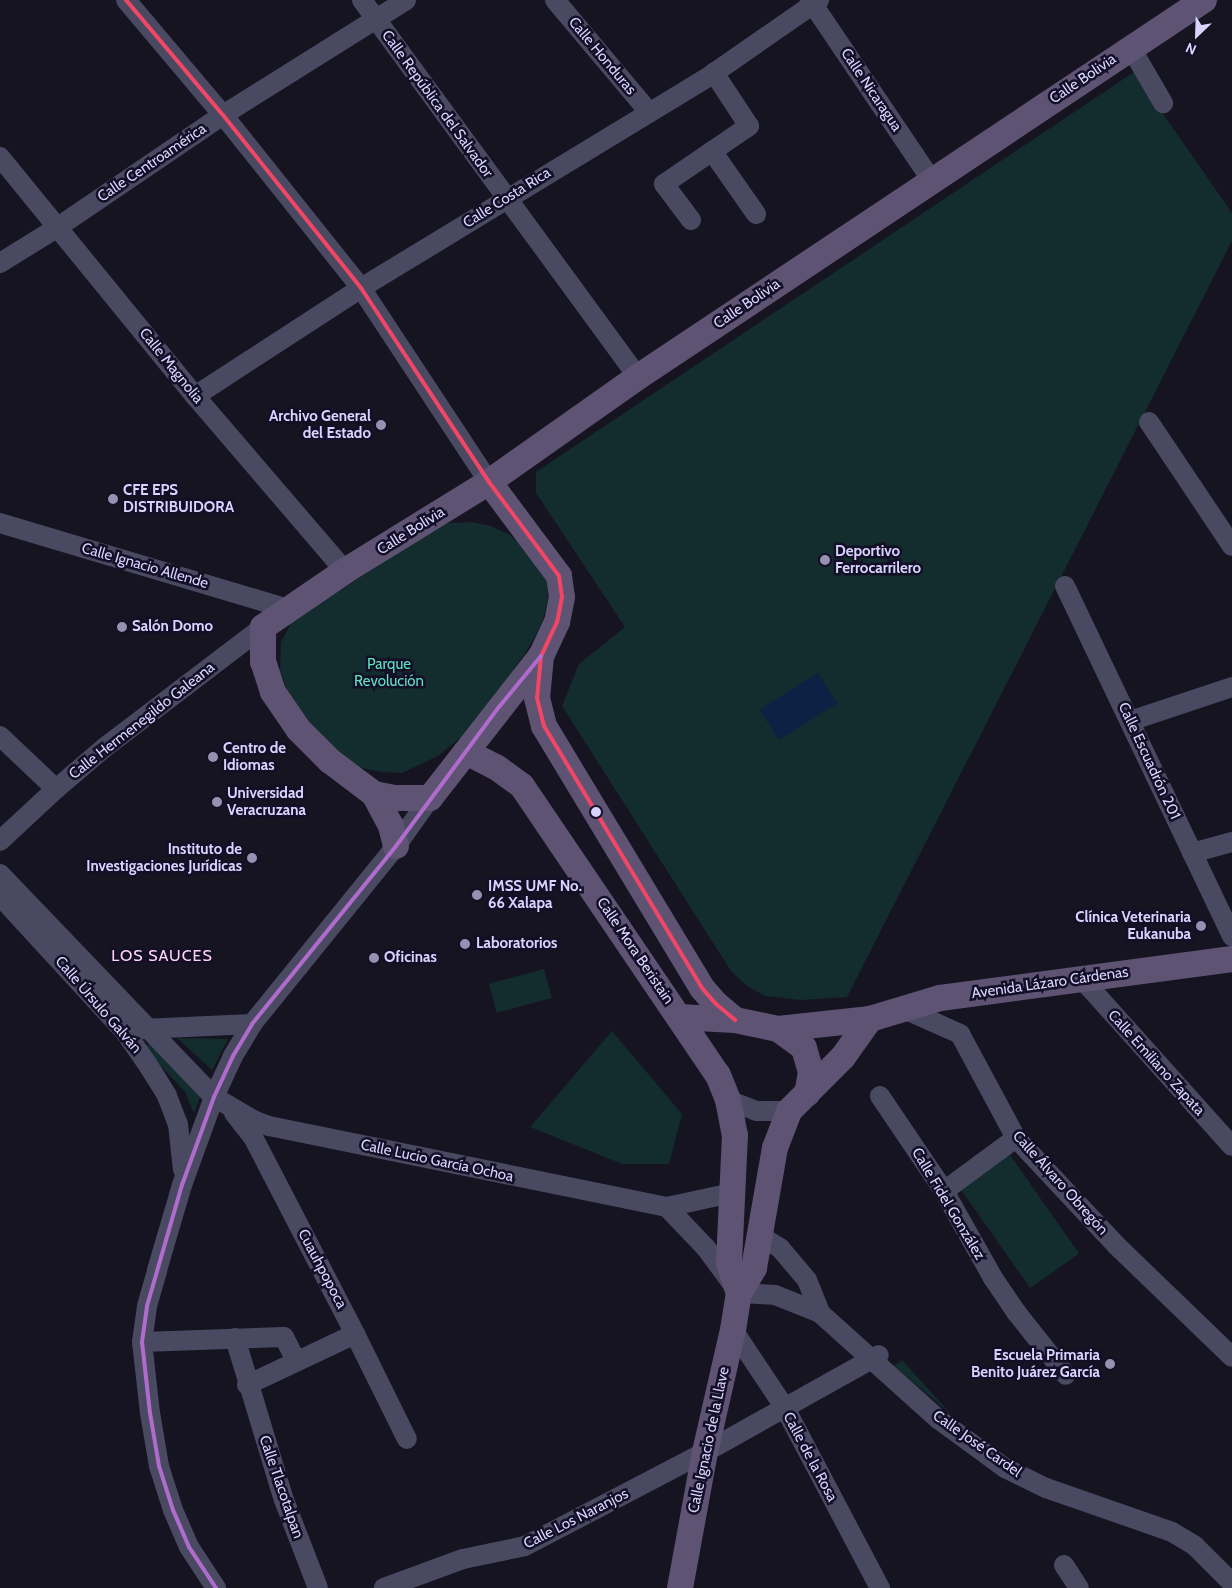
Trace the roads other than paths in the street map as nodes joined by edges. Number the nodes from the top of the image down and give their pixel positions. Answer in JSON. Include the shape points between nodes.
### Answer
{"nodes":[{"id":1,"x":126,"y":0,"type":"edge"},
{"id":2,"x":362,"y":0,"type":"edge"},
{"id":3,"x":406,"y":0,"type":"edge"},
{"id":4,"x":555,"y":0,"type":"edge"},
{"id":5,"x":1204,"y":0,"type":"edge"},
{"id":6,"x":814,"y":1,"type":"edge"},
{"id":7,"x":376,"y":19,"type":"junction"},
{"id":8,"x":1131,"y":48,"type":"junction"},
{"id":9,"x":714,"y":73,"type":"junction"},
{"id":10,"x":1163,"y":103,"type":"dead end"},
{"id":11,"x":648,"y":111,"type":"junction"},
{"id":12,"x":223,"y":115,"type":"junction"},
{"id":13,"x":712,"y":151,"type":"junction"},
{"id":14,"x":0,"y":157,"type":"edge"},
{"id":15,"x":932,"y":181,"type":"junction"},
{"id":16,"x":506,"y":199,"type":"junction"},
{"id":17,"x":756,"y":214,"type":"dead end"},
{"id":18,"x":691,"y":220,"type":"dead end"},
{"id":19,"x":58,"y":227,"type":"junction"},
{"id":20,"x":0,"y":262,"type":"edge"},
{"id":21,"x":361,"y":288,"type":"junction"},
{"id":22,"x":638,"y":377,"type":"junction"},
{"id":23,"x":195,"y":396,"type":"junction"},
{"id":24,"x":1149,"y":422,"type":"dead end"},
{"id":25,"x":525,"y":457,"type":"junction"},
{"id":26,"x":489,"y":482,"type":"junction"},
{"id":27,"x":459,"y":501,"type":"junction"},
{"id":28,"x":517,"y":520,"type":"junction"},
{"id":29,"x":0,"y":523,"type":"edge"},
{"id":30,"x":1232,"y":546,"type":"edge"},
{"id":31,"x":345,"y":571,"type":"junction"},
{"id":32,"x":1065,"y":586,"type":"dead end"},
{"id":33,"x":290,"y":609,"type":"junction"},
{"id":34,"x":263,"y":627,"type":"junction"},
{"id":35,"x":541,"y":656,"type":"junction"},
{"id":36,"x":1232,"y":687,"type":"edge"},
{"id":37,"x":1130,"y":721,"type":"junction"},
{"id":38,"x":0,"y":736,"type":"edge"},
{"id":39,"x":466,"y":752,"type":"junction"},
{"id":40,"x":56,"y":789,"type":"junction"},
{"id":41,"x":374,"y":794,"type":"junction"},
{"id":42,"x":430,"y":798,"type":"junction"},
{"id":43,"x":0,"y":842,"type":"edge"},
{"id":44,"x":1232,"y":842,"type":"edge"},
{"id":45,"x":396,"y":846,"type":"junction"},
{"id":46,"x":1192,"y":853,"type":"junction"},
{"id":47,"x":0,"y":874,"type":"edge"},
{"id":48,"x":0,"y":896,"type":"edge"},
{"id":49,"x":1232,"y":936,"type":"edge"},
{"id":50,"x":1232,"y":958,"type":"edge"},
{"id":51,"x":1082,"y":979,"type":"junction"},
{"id":52,"x":902,"y":1008,"type":"junction"},
{"id":53,"x":679,"y":1017,"type":"junction"},
{"id":54,"x":870,"y":1019,"type":"junction"},
{"id":55,"x":735,"y":1020,"type":"junction"},
{"id":56,"x":252,"y":1024,"type":"junction"},
{"id":57,"x":150,"y":1028,"type":"junction"},
{"id":58,"x":778,"y":1029,"type":"junction"},
{"id":59,"x":125,"y":1032,"type":"junction"},
{"id":60,"x":880,"y":1096,"type":"dead end"},
{"id":61,"x":728,"y":1100,"type":"junction"},
{"id":62,"x":221,"y":1101,"type":"junction"},
{"id":63,"x":798,"y":1102,"type":"junction"},
{"id":64,"x":1016,"y":1138,"type":"junction"},
{"id":65,"x":1232,"y":1146,"type":"edge"},
{"id":66,"x":767,"y":1183,"type":"junction"},
{"id":67,"x":182,"y":1185,"type":"junction"},
{"id":68,"x":944,"y":1191,"type":"junction"},
{"id":69,"x":731,"y":1193,"type":"junction"},
{"id":70,"x":667,"y":1207,"type":"junction"},
{"id":71,"x":759,"y":1235,"type":"junction"},
{"id":72,"x":739,"y":1293,"type":"junction"},
{"id":73,"x":820,"y":1313,"type":"junction"},
{"id":74,"x":733,"y":1330,"type":"junction"},
{"id":75,"x":355,"y":1334,"type":"junction"},
{"id":76,"x":234,"y":1338,"type":"junction"},
{"id":77,"x":142,"y":1342,"type":"junction"},
{"id":78,"x":1232,"y":1357,"type":"edge"},
{"id":79,"x":875,"y":1358,"type":"junction"},
{"id":80,"x":296,"y":1361,"type":"junction"},
{"id":81,"x":1066,"y":1375,"type":"dead end"},
{"id":82,"x":247,"y":1385,"type":"junction"},
{"id":83,"x":785,"y":1408,"type":"junction"},
{"id":84,"x":407,"y":1439,"type":"dead end"},
{"id":85,"x":705,"y":1452,"type":"junction"},
{"id":86,"x":1064,"y":1565,"type":"dead end"},
{"id":87,"x":1232,"y":1583,"type":"edge"},
{"id":88,"x":216,"y":1588,"type":"edge"},
{"id":89,"x":318,"y":1588,"type":"edge"},
{"id":90,"x":384,"y":1588,"type":"edge"},
{"id":91,"x":680,"y":1588,"type":"edge"},
{"id":92,"x":880,"y":1588,"type":"edge"},
{"id":93,"x":1079,"y":1588,"type":"edge"}],
"edges":[{"from":1,"to":12,"type":"street"},
{"from":2,"to":7,"type":"street","name":"Calle República del Salvador"},
{"from":3,"to":7,"type":"street","name":"Calle Centroamérica"},
{"from":4,"to":11,"type":"street","name":"Calle Honduras"},
{"from":5,"to":8,"type":"main road","name":"Calle Bolivia"},
{"from":6,"to":9,"type":"street","name":"Calle Costa Rica"},
{"from":6,"to":15,"type":"street","name":"Calle Nicaragua"},
{"from":7,"to":12,"type":"street","name":"Calle Centroamérica"},
{"from":7,"to":16,"type":"street","name":"Calle República del Salvador"},
{"from":8,"to":10,"type":"street"},
{"from":8,"to":15,"type":"main road","name":"Calle Bolivia"},
{"from":9,"to":11,"type":"street","name":"Calle Costa Rica"},
{"from":9,"to":13,"type":"street","via":[[749,126]]},
{"from":11,"to":16,"type":"street","name":"Calle Costa Rica"},
{"from":12,"to":19,"type":"street","name":"Calle Centroamérica"},
{"from":12,"to":21,"type":"street"},
{"from":13,"to":17,"type":"street"},
{"from":13,"to":18,"type":"street","via":[[664,184]]},
{"from":14,"to":19,"type":"street","name":"Calle Magnolia"},
{"from":15,"to":22,"type":"main road","name":"Calle Bolivia"},
{"from":16,"to":21,"type":"street","name":"Calle Costa Rica"},
{"from":16,"to":22,"type":"street","name":"Calle República del Salvador"},
{"from":19,"to":20,"type":"street","name":"Calle Centroamérica"},
{"from":19,"to":23,"type":"street","name":"Calle Magnolia"},
{"from":21,"to":23,"type":"street","name":"Calle Costa Rica"},
{"from":21,"to":26,"type":"street"},
{"from":22,"to":25,"type":"main road","name":"Calle Bolivia"},
{"from":23,"to":31,"type":"street","name":"Calle Magnolia"},
{"from":24,"to":30,"type":"street"},
{"from":25,"to":26,"type":"main road","name":"Calle Bolivia"},
{"from":25,"to":28,"type":"main road","via":[[514,486]]},
{"from":26,"to":27,"type":"main road","name":"Calle Bolivia"},
{"from":26,"to":28,"type":"main road"},
{"from":27,"to":28,"type":"main road","via":[[487,505]]},
{"from":27,"to":31,"type":"main road","name":"Calle Bolivia"},
{"from":28,"to":35,"type":"main road","via":[[559,576],[562,597],[557,622]]},
{"from":29,"to":33,"type":"street","name":"Calle Ignacio Allende"},
{"from":31,"to":33,"type":"main road","name":"Calle Bolivia"},
{"from":32,"to":37,"type":"street","name":"Calle Escuadrón 201"},
{"from":33,"to":34,"type":"main road","name":"Calle Hermenegildo Galeana"},
{"from":34,"to":40,"type":"street","name":"Calle Hermenegildo Galeana","via":[[104,748]]},
{"from":34,"to":41,"type":"main road","via":[[263,662],[278,700],[299,730],[330,761]]},
{"from":35,"to":39,"type":"main road"},
{"from":35,"to":55,"type":"main road","via":[[537,698],[544,726],[702,988]]},
{"from":36,"to":37,"type":"street"},
{"from":37,"to":46,"type":"street","name":"Calle Escuadrón 201"},
{"from":38,"to":40,"type":"street"},
{"from":39,"to":42,"type":"main road"},
{"from":39,"to":53,"type":"main road","name":"Calle Mora Beristain","via":[[496,767],[522,786]]},
{"from":40,"to":43,"type":"street","name":"Calle Hermenegildo Galeana"},
{"from":41,"to":42,"type":"main road"},
{"from":41,"to":45,"type":"main road","via":[[391,826]]},
{"from":42,"to":45,"type":"street"},
{"from":44,"to":46,"type":"street"},
{"from":45,"to":56,"type":"street"},
{"from":46,"to":49,"type":"street","name":"Calle Escuadrón 201"},
{"from":47,"to":57,"type":"street","name":"Calle Úrsulo Galván"},
{"from":48,"to":59,"type":"street","name":"Calle Úrsulo Galván"},
{"from":50,"to":51,"type":"main road","name":"Avenida Lázaro Cárdenas"},
{"from":51,"to":52,"type":"main road","name":"Avenida Lázaro Cárdenas","via":[[940,998]]},
{"from":51,"to":65,"type":"street","name":"Calle Emiliano Zapata"},
{"from":52,"to":54,"type":"main road","name":"Avenida Lázaro Cárdenas"},
{"from":52,"to":64,"type":"street","name":"Calle Álvaro Obregón","via":[[960,1034]]},
{"from":53,"to":55,"type":"main road"},
{"from":53,"to":61,"type":"main road","name":"Calle Mora Beristain","via":[[718,1076]]},
{"from":54,"to":58,"type":"main road","name":"Avenida Lázaro Cárdenas"},
{"from":54,"to":63,"type":"main road","via":[[843,1057]]},
{"from":55,"to":58,"type":"main road"},
{"from":56,"to":57,"type":"street"},
{"from":56,"to":62,"type":"street","via":[[233,1056]]},
{"from":57,"to":59,"type":"street"},
{"from":57,"to":62,"type":"street","name":"Calle Úrsulo Galván"},
{"from":58,"to":63,"type":"main road","via":[[804,1048],[811,1072]]},
{"from":59,"to":67,"type":"street","name":"Calle Úrsulo Galván","via":[[174,1109],[182,1146]]},
{"from":60,"to":68,"type":"street","name":"Calle Fidel González"},
{"from":61,"to":63,"type":"street","via":[[756,1110]]},
{"from":61,"to":69,"type":"main road","name":"Calle Ignacio de la Llave","via":[[735,1135]]},
{"from":62,"to":67,"type":"street"},
{"from":62,"to":70,"type":"street","name":"Calle Lucio García Ochoa","via":[[270,1126]]},
{"from":62,"to":75,"type":"street","name":"Cuauhpopoca","via":[[253,1137]]},
{"from":63,"to":66,"type":"main road","name":"Calle Ignacio de la Llave","via":[[775,1148]]},
{"from":64,"to":68,"type":"street"},
{"from":64,"to":78,"type":"street","name":"Calle Álvaro Obregón","via":[[1116,1245]]},
{"from":66,"to":69,"type":"main road"},
{"from":66,"to":71,"type":"main road","name":"Calle Ignacio de la Llave"},
{"from":67,"to":77,"type":"street","via":[[147,1306]]},
{"from":68,"to":81,"type":"street","name":"Calle Fidel González","via":[[993,1278]]},
{"from":69,"to":70,"type":"street"},
{"from":69,"to":72,"type":"main road","name":"Calle Ignacio de la Llave","via":[[729,1263]]},
{"from":70,"to":72,"type":"street","via":[[706,1248]]},
{"from":71,"to":72,"type":"main road","name":"Calle Ignacio de la Llave","via":[[754,1268]]},
{"from":71,"to":73,"type":"street","name":"Calle José Cardel","via":[[780,1248],[807,1280]]},
{"from":72,"to":73,"type":"street","name":"Calle José Cardel","via":[[775,1295]]},
{"from":72,"to":74,"type":"main road","name":"Calle Ignacio de la Llave"},
{"from":73,"to":79,"type":"street","name":"Calle José Cardel"},
{"from":74,"to":83,"type":"street","name":"Calle de la Rosa"},
{"from":74,"to":85,"type":"main road","name":"Calle Ignacio de la Llave"},
{"from":75,"to":80,"type":"street"},
{"from":75,"to":84,"type":"street","name":"Cuauhpopoca"},
{"from":76,"to":77,"type":"street"},
{"from":76,"to":80,"type":"street","via":[[284,1337]]},
{"from":76,"to":82,"type":"street","name":"Calle Tlacotalpan"},
{"from":77,"to":88,"type":"street","via":[[159,1466],[189,1547]]},
{"from":79,"to":83,"type":"street","name":"Calle Los Naranjos"},
{"from":79,"to":87,"type":"street","name":"Calle José Cardel","via":[[938,1419],[1005,1468],[1046,1488],[1172,1532],[1195,1546]]},
{"from":80,"to":82,"type":"street"},
{"from":82,"to":89,"type":"street","name":"Calle Tlacotalpan","via":[[284,1500]]},
{"from":83,"to":85,"type":"street","name":"Calle Los Naranjos"},
{"from":83,"to":92,"type":"street","name":"Calle de la Rosa"},
{"from":85,"to":90,"type":"street","name":"Calle Los Naranjos","via":[[526,1546],[463,1559]]},
{"from":85,"to":91,"type":"main road","name":"Calle Ignacio de la Llave"},
{"from":86,"to":93,"type":"street"}]}
